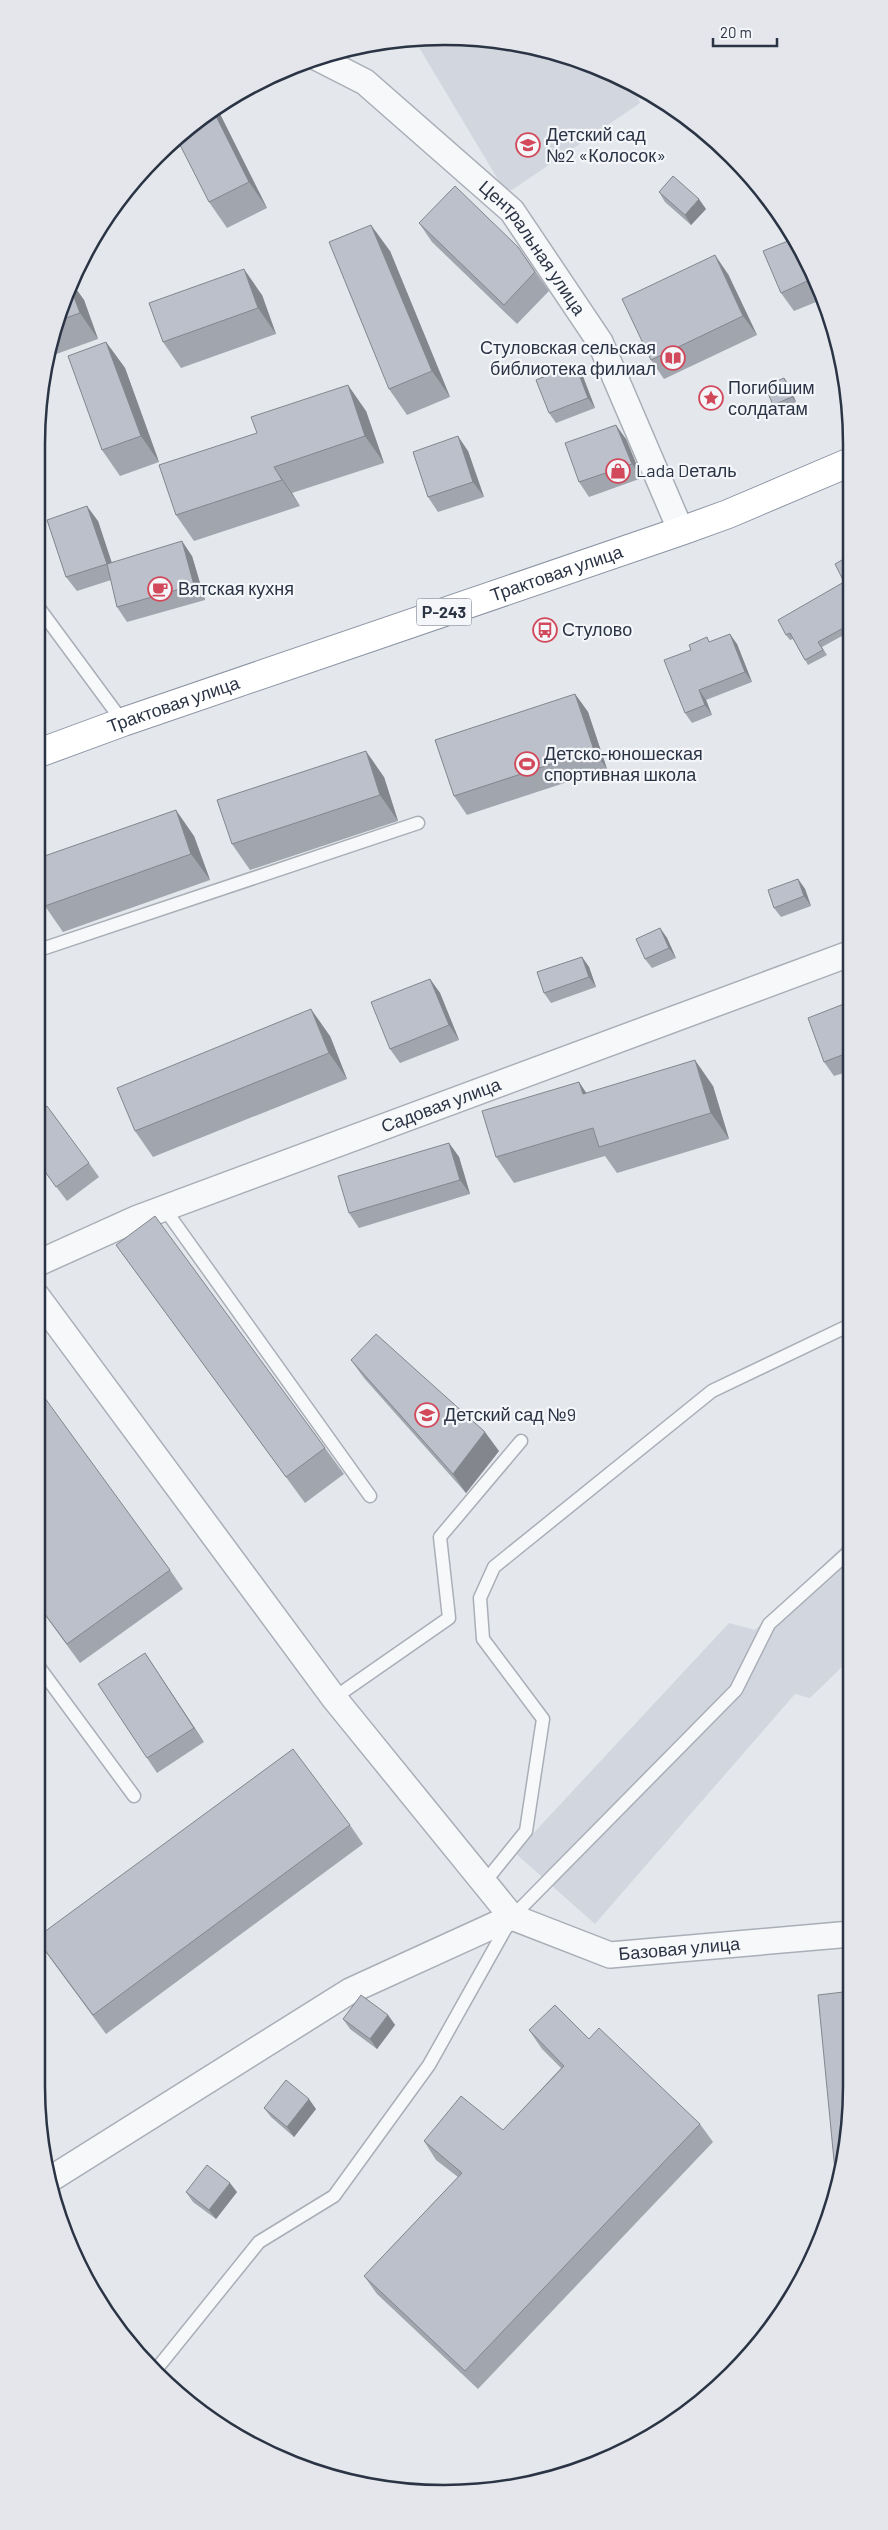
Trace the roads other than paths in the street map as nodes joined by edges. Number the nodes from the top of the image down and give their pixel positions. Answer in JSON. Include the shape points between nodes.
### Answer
{"nodes":[{"id":1,"x":327,"y":63,"type":"edge"},
{"id":2,"x":843,"y":465,"type":"edge"},
{"id":3,"x":681,"y":531,"type":"junction"},
{"id":4,"x":45,"y":616,"type":"edge"},
{"id":5,"x":123,"y":722,"type":"junction"},
{"id":6,"x":45,"y":751,"type":"edge"},
{"id":7,"x":418,"y":822,"type":"dead end"},
{"id":8,"x":45,"y":948,"type":"edge"},
{"id":9,"x":843,"y":956,"type":"edge"},
{"id":10,"x":164,"y":1208,"type":"junction"},
{"id":11,"x":45,"y":1260,"type":"edge"},
{"id":12,"x":45,"y":1307,"type":"edge"},
{"id":13,"x":843,"y":1328,"type":"edge"},
{"id":14,"x":521,"y":1441,"type":"dead end"},
{"id":15,"x":370,"y":1496,"type":"dead end"},
{"id":16,"x":843,"y":1557,"type":"edge"},
{"id":17,"x":45,"y":1675,"type":"edge"},
{"id":18,"x":334,"y":1698,"type":"junction"},
{"id":19,"x":134,"y":1796,"type":"dead end"},
{"id":20,"x":484,"y":1883,"type":"junction"},
{"id":21,"x":512,"y":1917,"type":"junction"},
{"id":22,"x":843,"y":1935,"type":"edge"},
{"id":23,"x":56,"y":2176,"type":"edge"},
{"id":24,"x":160,"y":2365,"type":"edge"}],
"edges":[{"from":1,"to":3,"type":"street","name":"Центральная улица","via":[[365,82],[512,210],[600,342]]},
{"from":2,"to":3,"type":"highway","name":"Трактовая улица","number":"Р-243"},
{"from":3,"to":5,"type":"highway","name":"Трактовая улица","number":"Р-243"},
{"from":4,"to":5,"type":"lane"},
{"from":5,"to":6,"type":"highway","name":"Трактовая улица","number":"Р-243"},
{"from":7,"to":8,"type":"lane"},
{"from":9,"to":10,"type":"street","name":"Садовая улица"},
{"from":10,"to":11,"type":"street","name":"Садовая улица"},
{"from":10,"to":15,"type":"lane"},
{"from":12,"to":18,"type":"street"},
{"from":13,"to":20,"type":"lane","via":[[712,1391],[494,1567],[480,1598],[483,1638],[543,1719],[526,1831]]},
{"from":14,"to":18,"type":"lane","via":[[440,1537],[449,1618]]},
{"from":16,"to":21,"type":"lane","via":[[769,1624],[736,1690]]},
{"from":17,"to":19,"type":"lane"},
{"from":18,"to":20,"type":"street"},
{"from":20,"to":21,"type":"street"},
{"from":21,"to":22,"type":"street","name":"Базовая улица","via":[[610,1955]]},
{"from":21,"to":23,"type":"street","via":[[350,1991]]},
{"from":21,"to":24,"type":"lane","via":[[429,2065],[334,2196],[258,2242]]}]}
